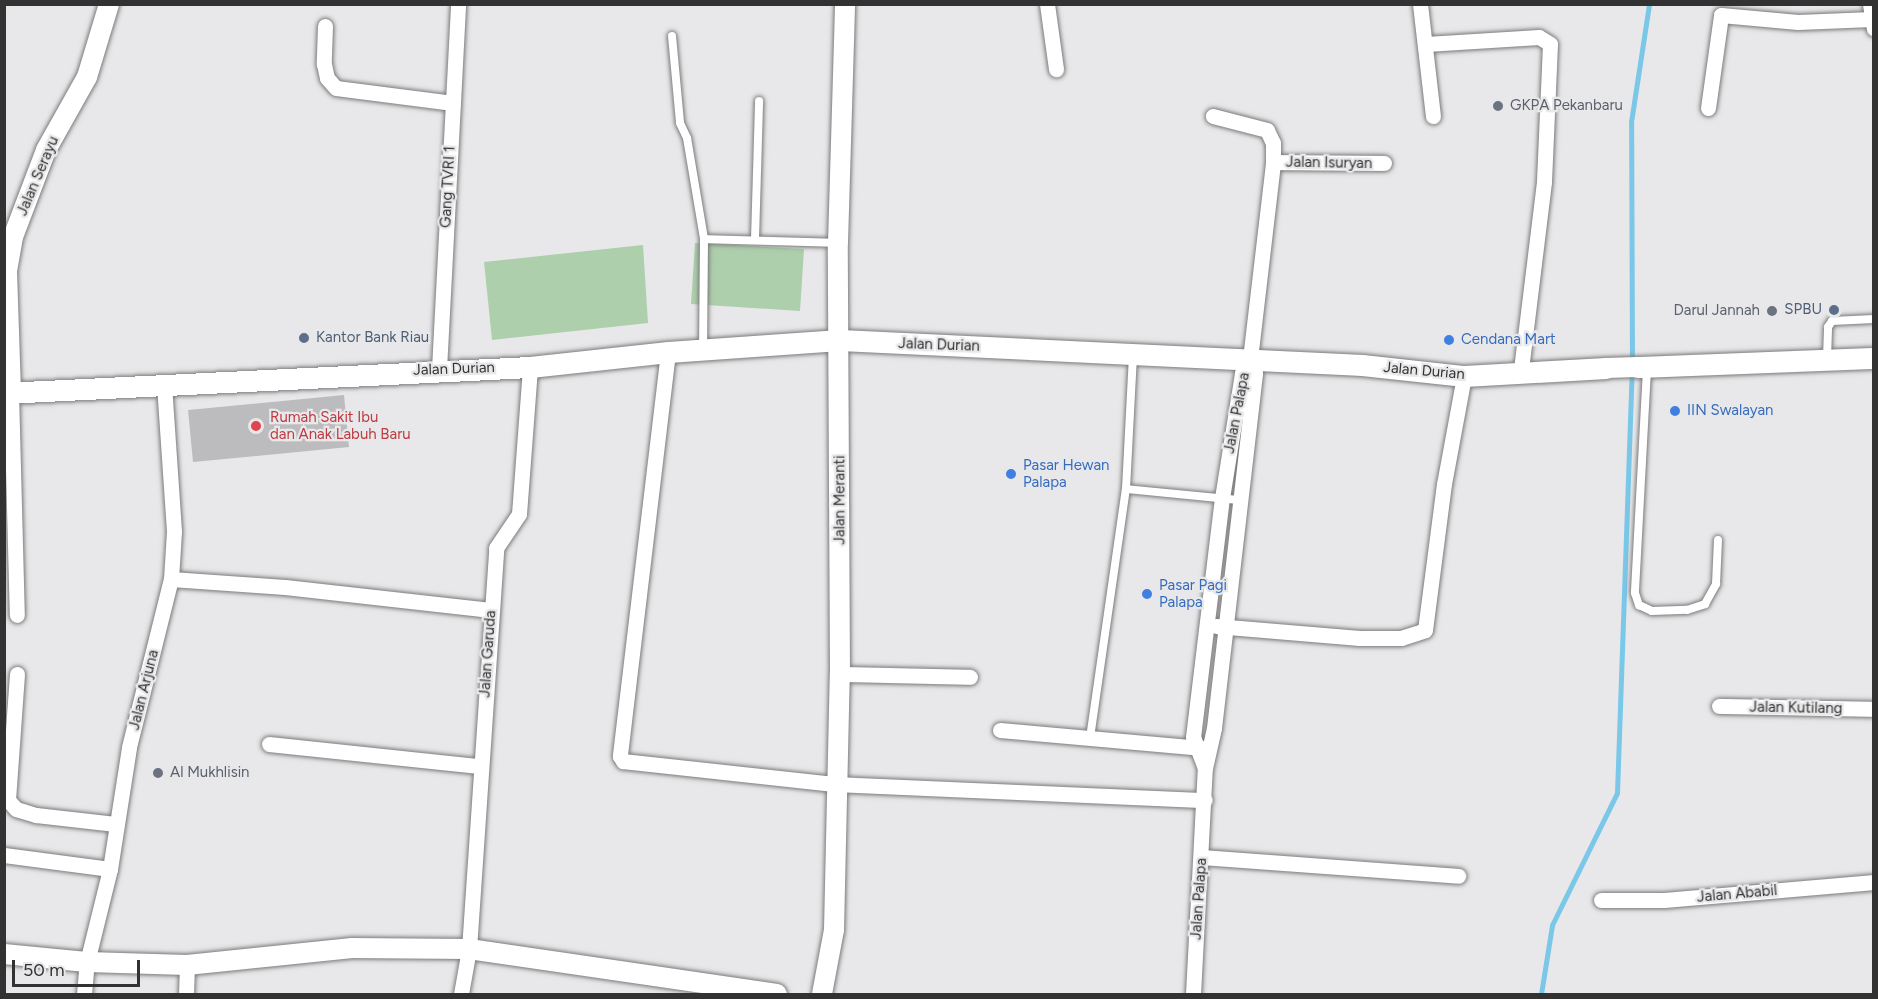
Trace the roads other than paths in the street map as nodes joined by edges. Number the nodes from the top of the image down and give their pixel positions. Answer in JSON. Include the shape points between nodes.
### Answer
{"nodes":[{"id":1,"x":109,"y":4,"type":"edge"},
{"id":2,"x":458,"y":4,"type":"edge"},
{"id":3,"x":845,"y":4,"type":"edge"},
{"id":4,"x":1047,"y":4,"type":"edge"},
{"id":5,"x":1420,"y":4,"type":"edge"},
{"id":6,"x":1872,"y":18,"type":"edge"},
{"id":7,"x":326,"y":26,"type":"dead end"},
{"id":8,"x":672,"y":36,"type":"dead end"},
{"id":9,"x":1426,"y":44,"type":"junction"},
{"id":10,"x":1056,"y":69,"type":"dead end"},
{"id":11,"x":759,"y":101,"type":"dead end"},
{"id":12,"x":453,"y":103,"type":"junction"},
{"id":13,"x":1708,"y":108,"type":"dead end"},
{"id":14,"x":1213,"y":116,"type":"dead end"},
{"id":15,"x":1433,"y":116,"type":"dead end"},
{"id":16,"x":1273,"y":162,"type":"junction"},
{"id":17,"x":1384,"y":163,"type":"dead end"},
{"id":18,"x":9,"y":237,"type":"edge"},
{"id":19,"x":704,"y":239,"type":"junction"},
{"id":20,"x":755,"y":239,"type":"junction"},
{"id":21,"x":838,"y":243,"type":"junction"},
{"id":22,"x":1874,"y":319,"type":"edge"},
{"id":23,"x":840,"y":340,"type":"junction"},
{"id":24,"x":703,"y":350,"type":"junction"},
{"id":25,"x":668,"y":352,"type":"junction"},
{"id":26,"x":1133,"y":353,"type":"junction"},
{"id":27,"x":1874,"y":358,"type":"edge"},
{"id":28,"x":1250,"y":359,"type":"junction"},
{"id":29,"x":1827,"y":359,"type":"junction"},
{"id":30,"x":530,"y":367,"type":"junction"},
{"id":31,"x":1642,"y":367,"type":"junction"},
{"id":32,"x":1606,"y":368,"type":"joint"},
{"id":33,"x":439,"y":369,"type":"junction"},
{"id":34,"x":1521,"y":370,"type":"junction"},
{"id":35,"x":1464,"y":376,"type":"junction"},
{"id":36,"x":164,"y":383,"type":"junction"},
{"id":37,"x":8,"y":393,"type":"edge"},
{"id":38,"x":1126,"y":489,"type":"junction"},
{"id":39,"x":1222,"y":498,"type":"junction"},
{"id":40,"x":1239,"y":500,"type":"junction"},
{"id":41,"x":1718,"y":540,"type":"dead end"},
{"id":42,"x":171,"y":579,"type":"junction"},
{"id":43,"x":491,"y":610,"type":"junction"},
{"id":44,"x":17,"y":615,"type":"dead end"},
{"id":45,"x":1207,"y":624,"type":"junction"},
{"id":46,"x":1224,"y":627,"type":"junction"},
{"id":47,"x":17,"y":674,"type":"dead end"},
{"id":48,"x":840,"y":674,"type":"junction"},
{"id":49,"x":970,"y":677,"type":"dead end"},
{"id":50,"x":1719,"y":706,"type":"dead end"},
{"id":51,"x":1874,"y":709,"type":"edge"},
{"id":52,"x":1000,"y":730,"type":"dead end"},
{"id":53,"x":1089,"y":738,"type":"junction"},
{"id":54,"x":269,"y":744,"type":"dead end"},
{"id":55,"x":1202,"y":748,"type":"junction"},
{"id":56,"x":479,"y":766,"type":"junction"},
{"id":57,"x":836,"y":784,"type":"junction"},
{"id":58,"x":1204,"y":800,"type":"junction"},
{"id":59,"x":116,"y":824,"type":"junction"},
{"id":60,"x":4,"y":855,"type":"edge"},
{"id":61,"x":1202,"y":857,"type":"junction"},
{"id":62,"x":110,"y":869,"type":"junction"},
{"id":63,"x":1458,"y":876,"type":"dead end"},
{"id":64,"x":1874,"y":882,"type":"edge"},
{"id":65,"x":1601,"y":900,"type":"dead end"},
{"id":66,"x":469,"y":949,"type":"junction"},
{"id":67,"x":4,"y":954,"type":"edge"},
{"id":68,"x":87,"y":962,"type":"junction"},
{"id":69,"x":187,"y":965,"type":"junction"},
{"id":70,"x":84,"y":994,"type":"edge"},
{"id":71,"x":186,"y":994,"type":"edge"},
{"id":72,"x":460,"y":994,"type":"edge"},
{"id":73,"x":777,"y":994,"type":"edge"},
{"id":74,"x":822,"y":994,"type":"edge"},
{"id":75,"x":1193,"y":994,"type":"edge"}],
"edges":[{"from":1,"to":18,"type":"street","name":"Jalan Serayu","via":[[87,77],[46,150]]},
{"from":2,"to":12,"type":"street","name":"Gang TVRI 1"},
{"from":3,"to":21,"type":"street","name":"Jalan Meranti"},
{"from":4,"to":10,"type":"street"},
{"from":5,"to":9,"type":"street"},
{"from":6,"to":13,"type":"street","via":[[1798,22],[1721,15]]},
{"from":7,"to":12,"type":"street","via":[[324,64],[327,78],[336,88]]},
{"from":8,"to":19,"type":"lane","via":[[680,123],[688,145]]},
{"from":9,"to":15,"type":"street"},
{"from":9,"to":34,"type":"street","via":[[1539,37],[1550,44],[1544,182]]},
{"from":11,"to":20,"type":"lane"},
{"from":12,"to":33,"type":"street","name":"Gang TVRI 1"},
{"from":14,"to":16,"type":"street","via":[[1267,130],[1273,143]]},
{"from":16,"to":17,"type":"street","name":"Jalan Isuryan"},
{"from":16,"to":28,"type":"street"},
{"from":18,"to":37,"type":"street","name":"Jalan Serayu"},
{"from":19,"to":20,"type":"lane"},
{"from":19,"to":24,"type":"lane"},
{"from":20,"to":21,"type":"lane"},
{"from":21,"to":23,"type":"street","name":"Jalan Meranti"},
{"from":22,"to":29,"type":"lane","via":[[1832,321],[1828,327]]},
{"from":23,"to":24,"type":"main road","name":"Jalan Durian"},
{"from":23,"to":26,"type":"main road","name":"Jalan Durian"},
{"from":23,"to":48,"type":"street","name":"Jalan Meranti"},
{"from":24,"to":25,"type":"main road","name":"Jalan Durian"},
{"from":25,"to":30,"type":"main road","name":"Jalan Durian"},
{"from":25,"to":57,"type":"street","via":[[620,756],[623,761]]},
{"from":26,"to":28,"type":"main road","name":"Jalan Durian"},
{"from":26,"to":38,"type":"lane"},
{"from":27,"to":29,"type":"main road","name":"Jalan Durian"},
{"from":28,"to":35,"type":"main road","name":"Jalan Durian"},
{"from":28,"to":39,"type":"street","name":"Jalan Palapa","via":[[1242,373]]},
{"from":28,"to":40,"type":"street","name":"Jalan Palapa","via":[[1256,373]]},
{"from":29,"to":31,"type":"main road","name":"Jalan Durian"},
{"from":30,"to":33,"type":"main road","name":"Jalan Durian"},
{"from":30,"to":43,"type":"street","name":"Jalan Garuda","via":[[519,514],[496,548]]},
{"from":31,"to":32,"type":"street","name":"Jalan Durian"},
{"from":31,"to":41,"type":"lane","via":[[1635,593],[1639,605],[1652,610],[1687,610],[1705,604],[1716,584]]},
{"from":32,"to":34,"type":"main road","name":"Jalan Durian"},
{"from":33,"to":36,"type":"main road","name":"Jalan Durian"},
{"from":34,"to":35,"type":"main road","name":"Jalan Durian"},
{"from":35,"to":46,"type":"street","via":[[1444,484],[1425,630],[1401,638],[1359,638]]},
{"from":36,"to":37,"type":"main road","name":"Jalan Durian"},
{"from":36,"to":42,"type":"street","name":"Jalan Arjuna","via":[[174,531]]},
{"from":37,"to":44,"type":"street"},
{"from":38,"to":39,"type":"lane"},
{"from":38,"to":53,"type":"lane"},
{"from":39,"to":40,"type":"lane"},
{"from":39,"to":45,"type":"street","name":"Jalan Palapa"},
{"from":40,"to":46,"type":"street","name":"Jalan Palapa"},
{"from":42,"to":43,"type":"street","via":[[285,587]]},
{"from":42,"to":59,"type":"street","name":"Jalan Arjuna","via":[[129,747]]},
{"from":43,"to":56,"type":"street","name":"Jalan Garuda"},
{"from":45,"to":46,"type":"street"},
{"from":45,"to":55,"type":"street","name":"Jalan Palapa"},
{"from":46,"to":55,"type":"street","name":"Jalan Palapa"},
{"from":47,"to":59,"type":"street","via":[[8,800],[16,809],[36,815]]},
{"from":48,"to":49,"type":"street"},
{"from":48,"to":57,"type":"street","name":"Jalan Meranti"},
{"from":50,"to":51,"type":"street","name":"Jalan Kutilang"},
{"from":52,"to":53,"type":"street"},
{"from":53,"to":55,"type":"street"},
{"from":54,"to":56,"type":"street"},
{"from":55,"to":58,"type":"street","name":"Jalan Palapa"},
{"from":56,"to":66,"type":"street","name":"Jalan Garuda"},
{"from":57,"to":58,"type":"street"},
{"from":57,"to":74,"type":"street","name":"Jalan Meranti","via":[[834,930]]},
{"from":58,"to":61,"type":"street","name":"Jalan Palapa"},
{"from":59,"to":62,"type":"street","name":"Jalan Arjuna"},
{"from":60,"to":62,"type":"street"},
{"from":61,"to":63,"type":"street"},
{"from":61,"to":75,"type":"street","name":"Jalan Palapa"},
{"from":62,"to":68,"type":"street","name":"Jalan Arjuna"},
{"from":64,"to":65,"type":"street","name":"Jalan Ababil","via":[[1664,900]]},
{"from":66,"to":69,"type":"street","via":[[352,948]]},
{"from":66,"to":72,"type":"street","name":"Jalan Garuda"},
{"from":66,"to":73,"type":"street"},
{"from":67,"to":68,"type":"street"},
{"from":68,"to":69,"type":"street"},
{"from":68,"to":70,"type":"street","name":"Jalan Arjuna"},
{"from":69,"to":71,"type":"street"}]}
